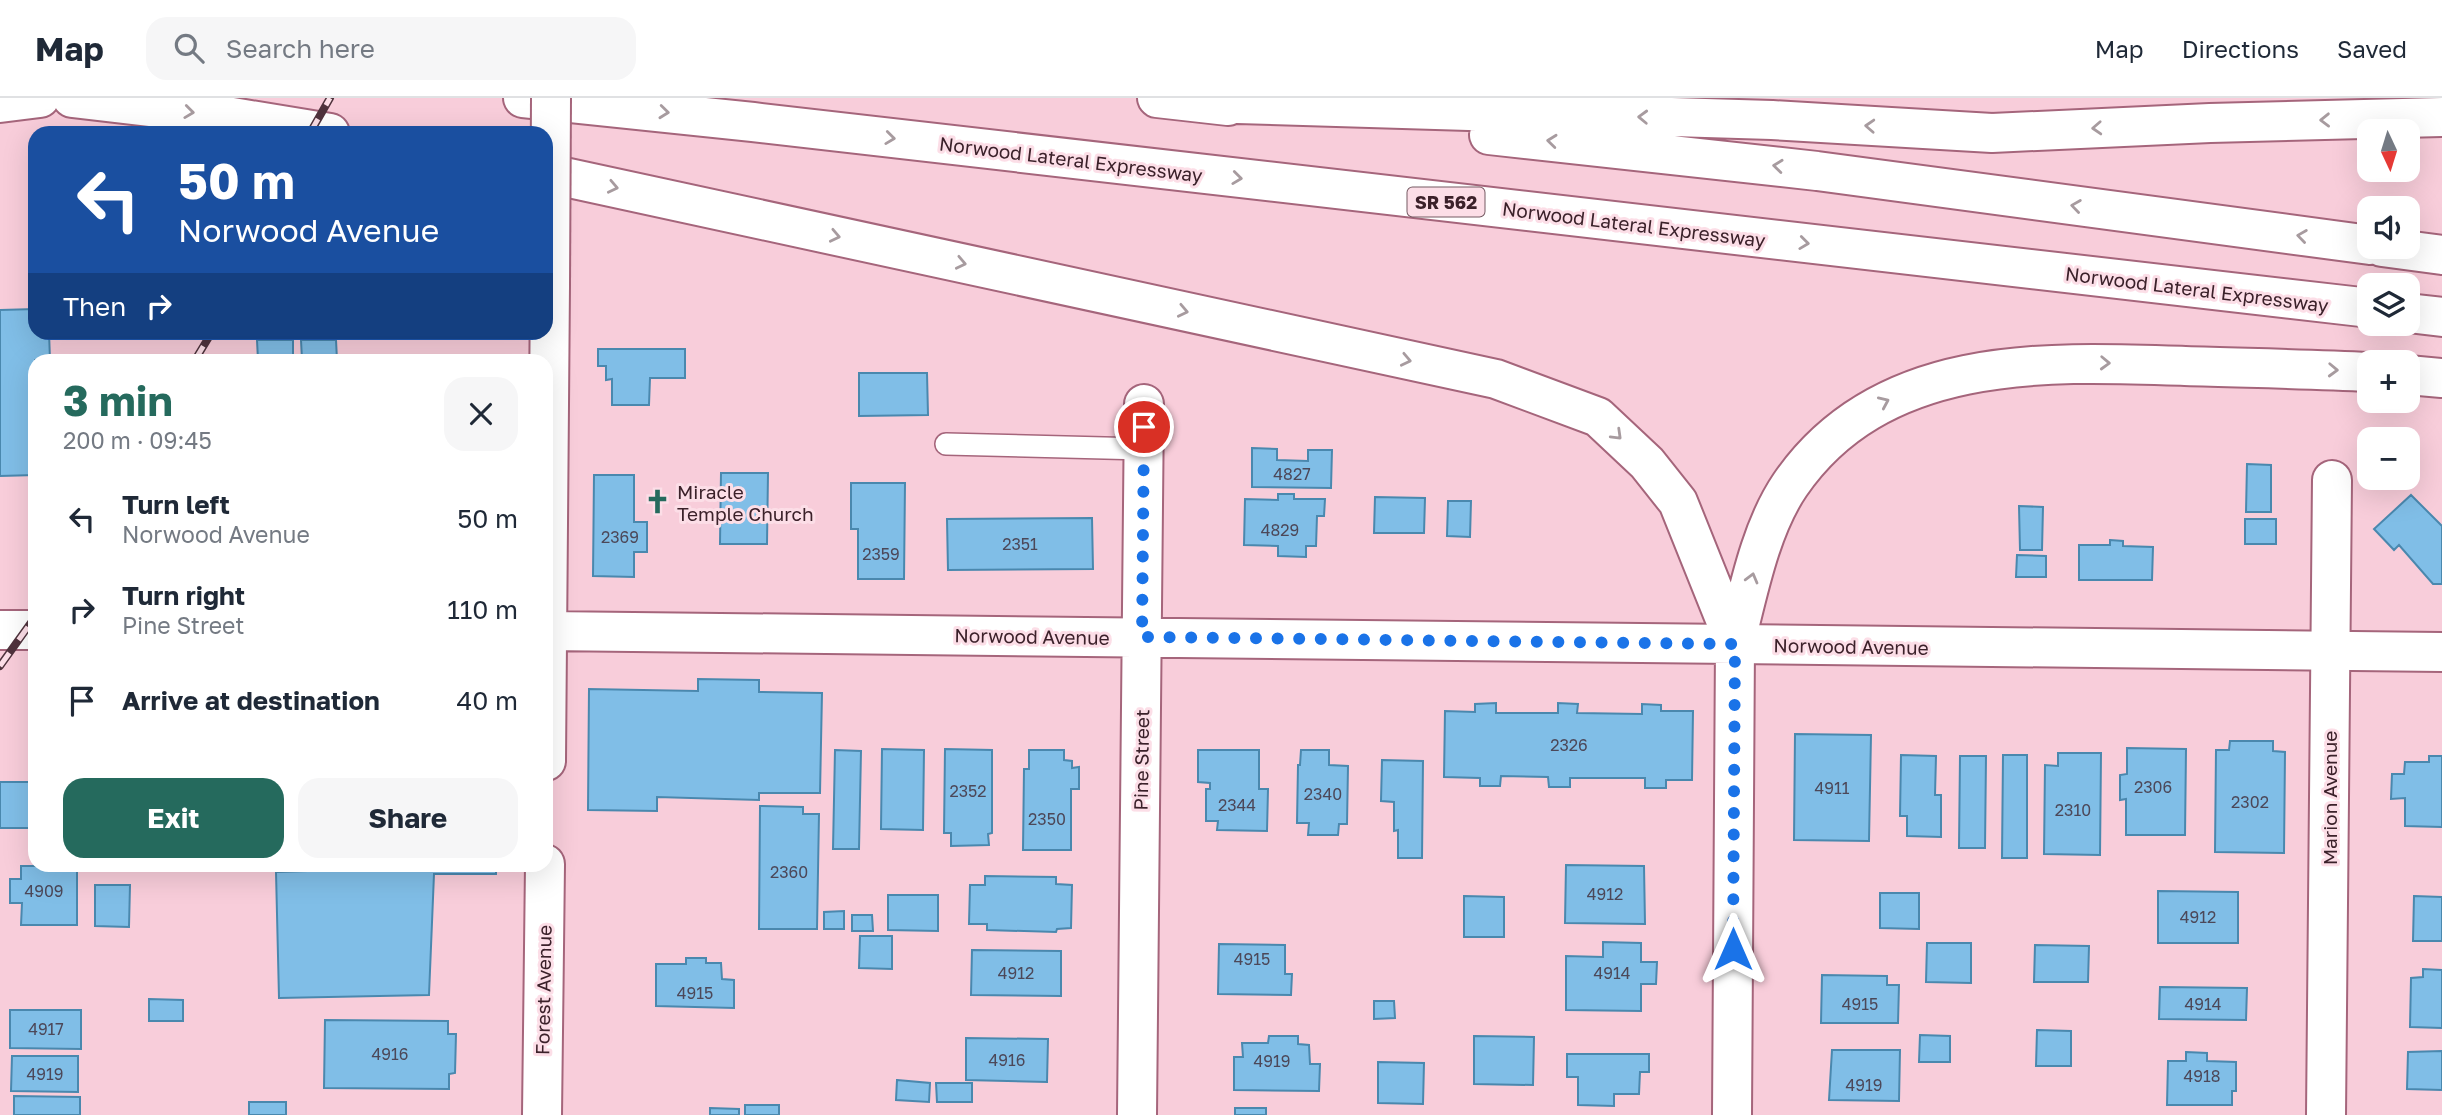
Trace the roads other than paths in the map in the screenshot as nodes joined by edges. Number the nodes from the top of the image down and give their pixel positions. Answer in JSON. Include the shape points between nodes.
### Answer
{"nodes":[{"id":1,"x":40,"y":98,"type":"edge"},
{"id":2,"x":72,"y":98,"type":"edge"},
{"id":3,"x":523,"y":98,"type":"edge"},
{"id":4,"x":551,"y":98,"type":"edge"},
{"id":5,"x":1157,"y":98,"type":"edge"},
{"id":6,"x":0,"y":103,"type":"edge"},
{"id":7,"x":1203,"y":103,"type":"junction"},
{"id":8,"x":2442,"y":117,"type":"edge"},
{"id":9,"x":287,"y":126,"type":"edge"},
{"id":10,"x":551,"y":126,"type":"edge"},
{"id":11,"x":553,"y":175,"type":"edge"},
{"id":12,"x":2357,"y":243,"type":"edge"},
{"id":13,"x":2420,"y":252,"type":"edge"},
{"id":14,"x":2442,"y":255,"type":"edge"},
{"id":15,"x":2357,"y":307,"type":"edge"},
{"id":16,"x":2420,"y":314,"type":"edge"},
{"id":17,"x":2442,"y":317,"type":"edge"},
{"id":18,"x":2357,"y":372,"type":"edge"},
{"id":19,"x":2420,"y":376,"type":"edge"},
{"id":20,"x":2442,"y":378,"type":"edge"},
{"id":21,"x":1144,"y":404,"type":"dead end"},
{"id":22,"x":946,"y":444,"type":"dead end"},
{"id":23,"x":1144,"y":449,"type":"junction"},
{"id":24,"x":2332,"y":480,"type":"dead end"},
{"id":25,"x":0,"y":630,"type":"edge"},
{"id":26,"x":28,"y":630,"type":"edge"},
{"id":27,"x":553,"y":631,"type":"edge"},
{"id":28,"x":1142,"y":637,"type":"junction"},
{"id":29,"x":1735,"y":644,"type":"junction"},
{"id":30,"x":2442,"y":652,"type":"edge"},
{"id":31,"x":2330,"y":653,"type":"junction"},
{"id":32,"x":545,"y":872,"type":"edge"},
{"id":33,"x":542,"y":1115,"type":"edge"},
{"id":34,"x":1137,"y":1115,"type":"edge"},
{"id":35,"x":1732,"y":1115,"type":"edge"},
{"id":36,"x":2326,"y":1115,"type":"edge"}],
"edges":[{"from":1,"to":6,"type":"main road"},
{"from":2,"to":9,"type":"main road","one_way":true},
{"from":3,"to":15,"type":"main road","name":"Norwood Lateral Expressway","number":"SR 562","one_way":true},
{"from":4,"to":10,"type":"main road","bridge":true},
{"from":5,"to":7,"type":"main road"},
{"from":8,"to":7,"type":"main road","one_way":true,"via":[[2210,122],[1992,134],[1772,120]]},
{"from":12,"to":7,"type":"main road","one_way":true,"via":[[1816,171]]},
{"from":11,"to":29,"type":"main road","one_way":true,"via":[[1496,379],[1598,417],[1647,463],[1678,502]]},
{"from":13,"to":14,"type":"main road"},
{"from":16,"to":17,"type":"main road"},
{"from":29,"to":18,"type":"main road","one_way":true,"via":[[1761,543],[1789,486],[1828,439],[1874,406],[1934,381],[2000,368],[2081,362]]},
{"from":19,"to":20,"type":"main road"},
{"from":21,"to":23,"type":"main road","name":"Pine Street"},
{"from":22,"to":23,"type":"lane"},
{"from":23,"to":28,"type":"main road","name":"Pine Street"},
{"from":24,"to":31,"type":"main road","name":"Marion Avenue"},
{"from":25,"to":26,"type":"main road"},
{"from":27,"to":28,"type":"main road","name":"Norwood Avenue"},
{"from":28,"to":29,"type":"main road","name":"Norwood Avenue"},
{"from":28,"to":34,"type":"main road","name":"Pine Street"},
{"from":29,"to":31,"type":"main road","name":"Norwood Avenue"},
{"from":29,"to":35,"type":"main road"},
{"from":30,"to":31,"type":"main road","name":"Norwood Avenue"},
{"from":31,"to":36,"type":"main road","name":"Marion Avenue"},
{"from":32,"to":33,"type":"main road","name":"Forest Avenue"}]}
